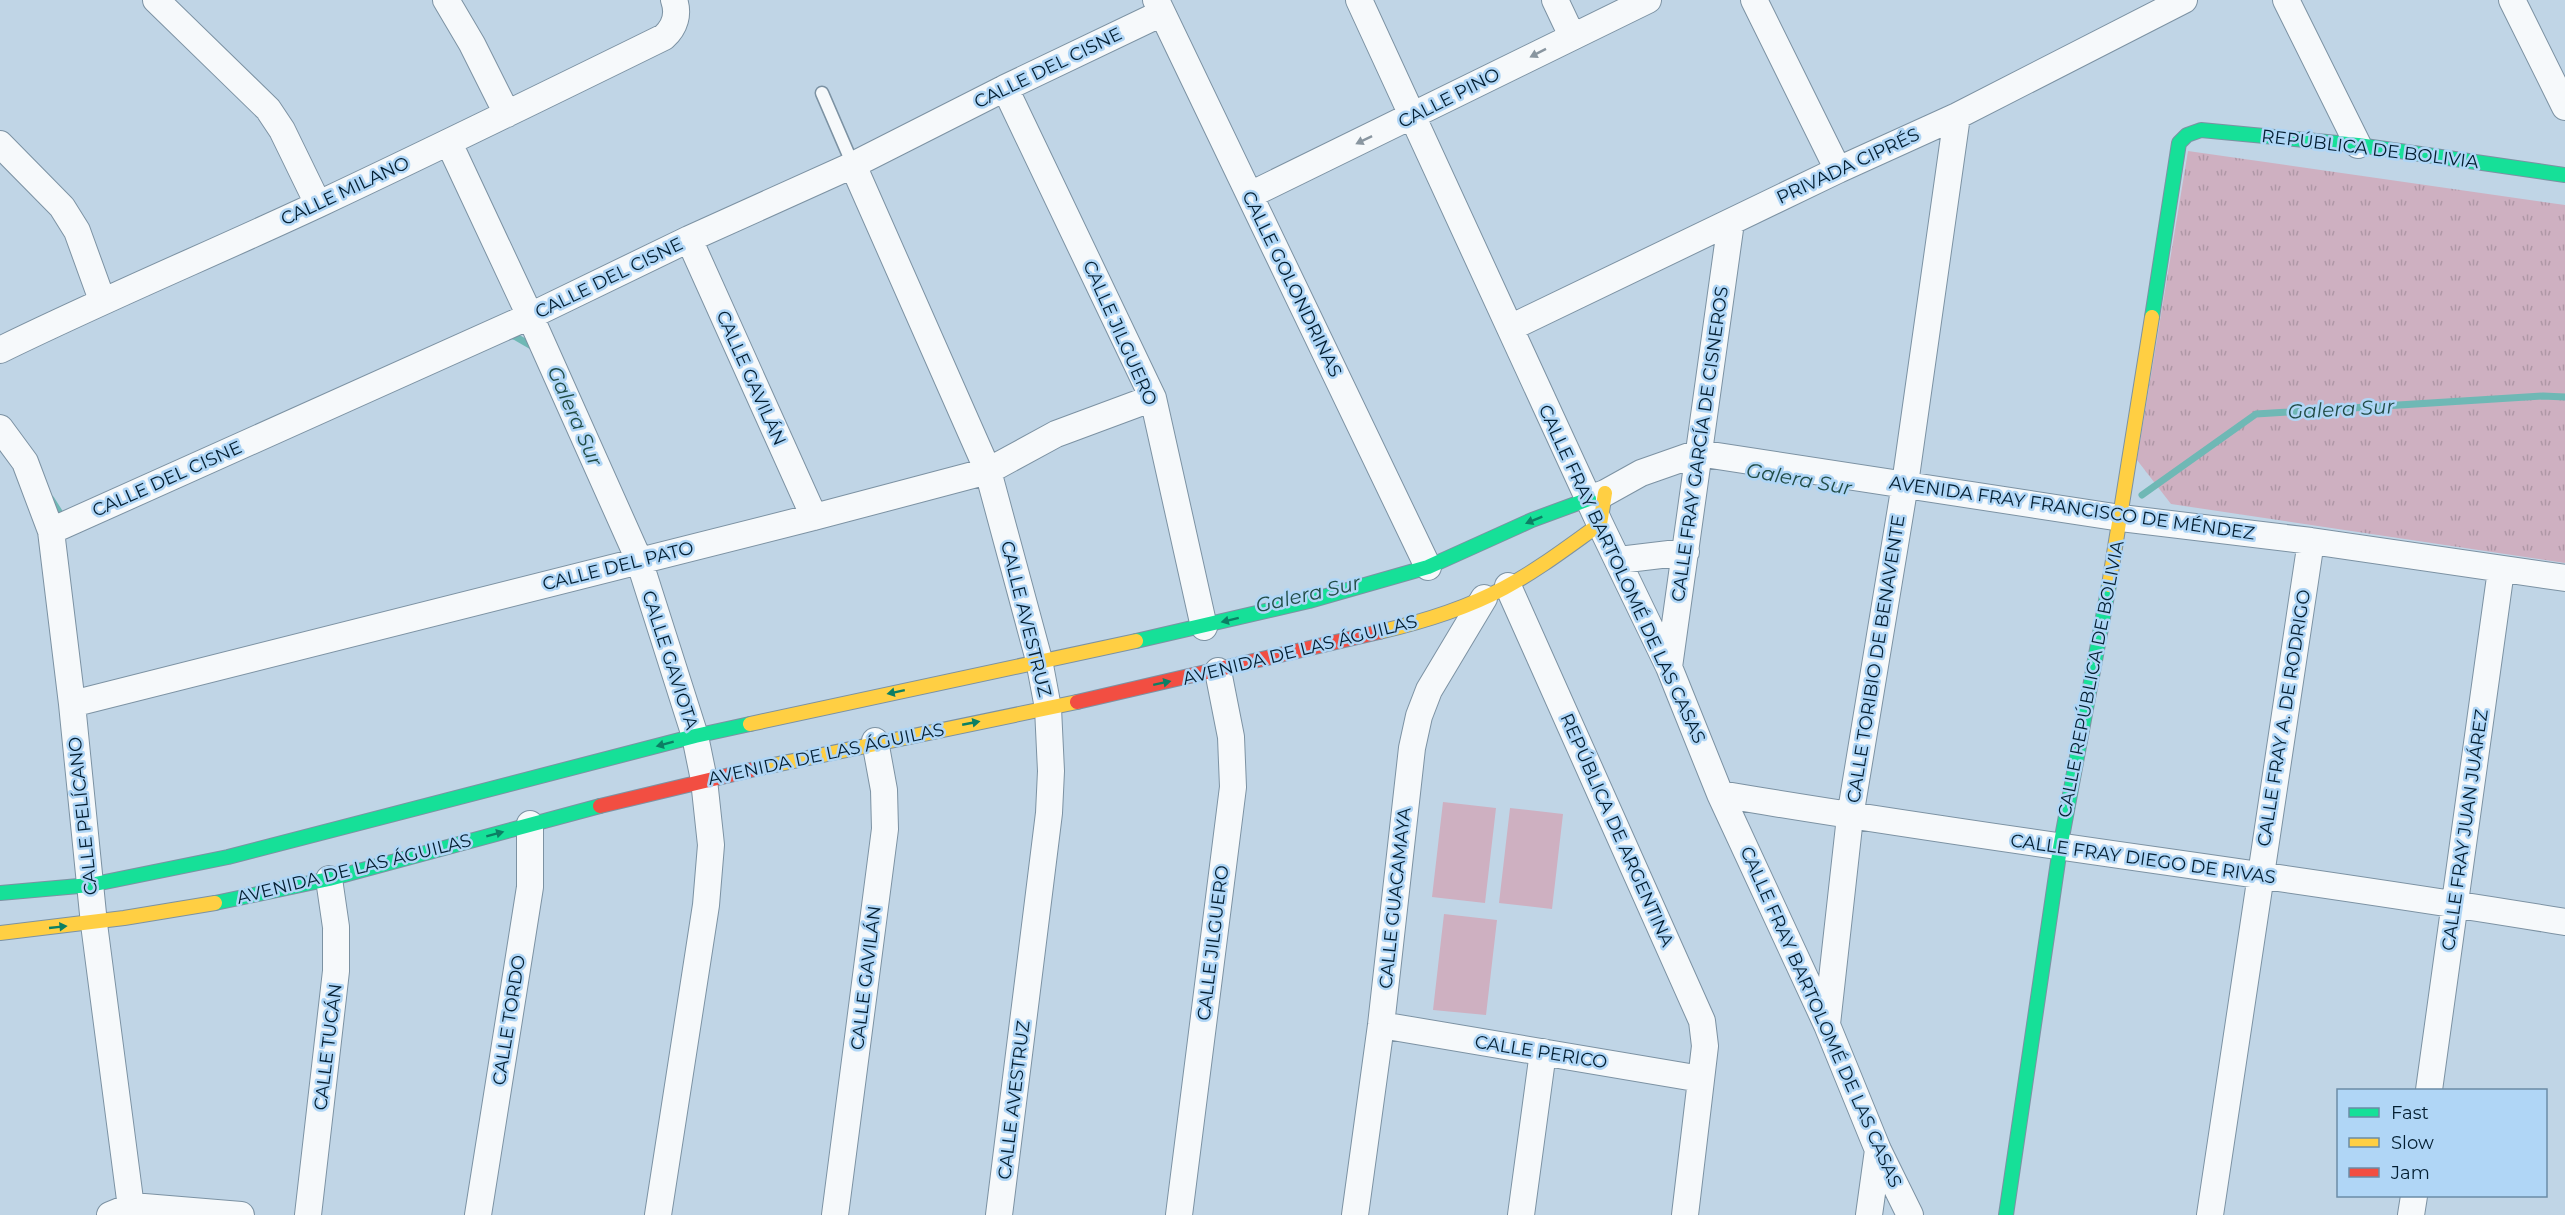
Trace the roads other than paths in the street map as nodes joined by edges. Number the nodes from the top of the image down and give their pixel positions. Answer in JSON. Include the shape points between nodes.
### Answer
{"nodes":[{"id":1,"x":156,"y":0,"type":"edge"},
{"id":2,"x":446,"y":0,"type":"edge"},
{"id":3,"x":1359,"y":0,"type":"edge"},
{"id":4,"x":1555,"y":0,"type":"edge"},
{"id":5,"x":1648,"y":0,"type":"edge"},
{"id":6,"x":1754,"y":0,"type":"edge"},
{"id":7,"x":2184,"y":0,"type":"edge"},
{"id":8,"x":2286,"y":0,"type":"edge"},
{"id":9,"x":2512,"y":0,"type":"edge"},
{"id":10,"x":1159,"y":7,"type":"edge"},
{"id":11,"x":2153,"y":7,"type":"edge"},
{"id":12,"x":675,"y":8,"type":"edge"},
{"id":13,"x":1572,"y":36,"type":"junction"},
{"id":14,"x":1005,"y":88,"type":"junction"},
{"id":15,"x":822,"y":93,"type":"dead end"},
{"id":16,"x":2565,"y":107,"type":"edge"},
{"id":17,"x":507,"y":114,"type":"junction"},
{"id":18,"x":1413,"y":116,"type":"junction"},
{"id":19,"x":1957,"y":116,"type":"junction"},
{"id":20,"x":449,"y":143,"type":"junction"},
{"id":21,"x":2179,"y":143,"type":"joint"},
{"id":22,"x":0,"y":144,"type":"edge"},
{"id":23,"x":2358,"y":145,"type":"junction"},
{"id":24,"x":853,"y":165,"type":"junction"},
{"id":25,"x":1838,"y":170,"type":"junction"},
{"id":26,"x":2565,"y":175,"type":"edge"},
{"id":27,"x":1250,"y":195,"type":"junction"},
{"id":28,"x":318,"y":204,"type":"junction"},
{"id":29,"x":1731,"y":222,"type":"junction"},
{"id":30,"x":689,"y":240,"type":"junction"},
{"id":31,"x":102,"y":300,"type":"junction"},
{"id":32,"x":530,"y":316,"type":"junction"},
{"id":33,"x":1510,"y":328,"type":"junction"},
{"id":34,"x":0,"y":350,"type":"edge"},
{"id":35,"x":1153,"y":398,"type":"junction"},
{"id":36,"x":0,"y":428,"type":"edge"},
{"id":37,"x":1698,"y":453,"type":"junction"},
{"id":38,"x":988,"y":471,"type":"junction"},
{"id":39,"x":1905,"y":484,"type":"junction"},
{"id":40,"x":1597,"y":496,"type":"junction"},
{"id":41,"x":814,"y":517,"type":"junction"},
{"id":42,"x":2121,"y":518,"type":"junction"},
{"id":43,"x":1600,"y":524,"type":"junction"},
{"id":44,"x":51,"y":531,"type":"junction"},
{"id":45,"x":2311,"y":542,"type":"junction"},
{"id":46,"x":1686,"y":552,"type":"junction"},
{"id":47,"x":639,"y":560,"type":"junction"},
{"id":48,"x":1619,"y":560,"type":"junction"},
{"id":49,"x":1428,"y":567,"type":"junction"},
{"id":50,"x":2501,"y":570,"type":"junction"},
{"id":51,"x":2565,"y":578,"type":"edge"},
{"id":52,"x":1508,"y":586,"type":"junction"},
{"id":53,"x":1484,"y":598,"type":"junction"},
{"id":54,"x":1204,"y":627,"type":"junction"},
{"id":55,"x":1039,"y":660,"type":"junction"},
{"id":56,"x":1669,"y":667,"type":"junction"},
{"id":57,"x":1218,"y":671,"type":"junction"},
{"id":58,"x":72,"y":704,"type":"junction"},
{"id":59,"x":1048,"y":708,"type":"junction"},
{"id":60,"x":695,"y":736,"type":"junction"},
{"id":61,"x":875,"y":741,"type":"junction"},
{"id":62,"x":704,"y":780,"type":"junction"},
{"id":63,"x":1720,"y":794,"type":"junction"},
{"id":64,"x":1850,"y":816,"type":"junction"},
{"id":65,"x":530,"y":824,"type":"junction"},
{"id":66,"x":2060,"y":848,"type":"junction"},
{"id":67,"x":2260,"y":876,"type":"junction"},
{"id":68,"x":329,"y":879,"type":"junction"},
{"id":69,"x":90,"y":885,"type":"junction"},
{"id":70,"x":0,"y":893,"type":"edge"},
{"id":71,"x":2455,"y":904,"type":"junction"},
{"id":72,"x":2565,"y":922,"type":"edge"},
{"id":73,"x":94,"y":924,"type":"junction"},
{"id":74,"x":0,"y":933,"type":"edge"},
{"id":75,"x":1827,"y":1024,"type":"junction"},
{"id":76,"x":1381,"y":1025,"type":"junction"},
{"id":77,"x":1543,"y":1052,"type":"junction"},
{"id":78,"x":1701,"y":1079,"type":"junction"},
{"id":79,"x":2429,"y":1089,"type":"edge"},
{"id":80,"x":1878,"y":1150,"type":"junction"},
{"id":81,"x":2414,"y":1197,"type":"edge"},
{"id":82,"x":125,"y":1212,"type":"edge"},
{"id":83,"x":241,"y":1215,"type":"edge"},
{"id":84,"x":308,"y":1215,"type":"edge"},
{"id":85,"x":478,"y":1215,"type":"edge"},
{"id":86,"x":658,"y":1215,"type":"edge"},
{"id":87,"x":835,"y":1215,"type":"edge"},
{"id":88,"x":999,"y":1215,"type":"edge"},
{"id":89,"x":1179,"y":1215,"type":"edge"},
{"id":90,"x":1355,"y":1215,"type":"edge"},
{"id":91,"x":1521,"y":1215,"type":"edge"},
{"id":92,"x":1685,"y":1215,"type":"edge"},
{"id":93,"x":1869,"y":1215,"type":"edge"},
{"id":94,"x":1910,"y":1215,"type":"edge"},
{"id":95,"x":2006,"y":1215,"type":"edge"},
{"id":96,"x":2210,"y":1215,"type":"edge"},
{"id":97,"x":2411,"y":1215,"type":"edge"}],
"edges":[{"from":1,"to":28,"type":"street","via":[[268,109]]},
{"from":2,"to":17,"type":"street"},
{"from":3,"to":18,"type":"street","name":"CALLE FRAY BARTOLOMÉ DE LAS CASAS"},
{"from":4,"to":13,"type":"street"},
{"from":5,"to":13,"type":"street","name":"CALLE PINO"},
{"from":6,"to":25,"type":"street"},
{"from":7,"to":11,"type":"street","name":"PRIVADA CIPRÉS"},
{"from":8,"to":23,"type":"street"},
{"from":9,"to":16,"type":"street"},
{"from":10,"to":14,"type":"street","name":"CALLE DEL CISNE"},
{"from":10,"to":27,"type":"street","name":"CALLE GOLONDRINAS"},
{"from":11,"to":19,"type":"street","name":"PRIVADA CIPRÉS"},
{"from":12,"to":17,"type":"street","name":"CALLE MILANO","via":[[673,26],[664,37]]},
{"from":13,"to":18,"type":"street","name":"CALLE PINO","one_way":true},
{"from":14,"to":24,"type":"street","name":"CALLE DEL CISNE"},
{"from":14,"to":35,"type":"street","name":"CALLE JILGUERO"},
{"from":15,"to":24,"type":"lane","name":"CALLE AVESTRUZ"},
{"from":17,"to":20,"type":"street","name":"CALLE MILANO"},
{"from":18,"to":27,"type":"street","name":"CALLE PINO","one_way":true},
{"from":18,"to":33,"type":"street","name":"CALLE FRAY BARTOLOMÉ DE LAS CASAS"},
{"from":19,"to":25,"type":"street","name":"PRIVADA CIPRÉS"},
{"from":19,"to":39,"type":"street","name":"CALLE TORIBIO DE BENAVENTE"},
{"from":20,"to":28,"type":"street","name":"CALLE MILANO"},
{"from":20,"to":32,"type":"street","name":"CALLE GAVIOTA"},
{"from":21,"to":23,"type":"street","name":"REPÚBLICA DE BOLIVIA","via":[[2201,130]]},
{"from":21,"to":42,"type":"street","name":"CALLE REPÚBLICA DE BOLIVIA"},
{"from":22,"to":31,"type":"street","via":[[62,207],[77,231]]},
{"from":23,"to":26,"type":"street","name":"REPÚBLICA DE BOLIVIA"},
{"from":24,"to":30,"type":"street","name":"CALLE DEL CISNE"},
{"from":24,"to":38,"type":"street","name":"CALLE AVESTRUZ"},
{"from":25,"to":29,"type":"street","name":"PRIVADA CIPRÉS"},
{"from":27,"to":49,"type":"street","name":"CALLE GOLONDRINAS"},
{"from":28,"to":31,"type":"street","name":"CALLE MILANO"},
{"from":29,"to":33,"type":"street","name":"PRIVADA CIPRÉS"},
{"from":29,"to":37,"type":"street","name":"CALLE FRAY GARCÍA DE CISNEROS"},
{"from":30,"to":32,"type":"street","name":"CALLE DEL CISNE"},
{"from":30,"to":41,"type":"street","name":"CALLE GAVILÁN"},
{"from":31,"to":34,"type":"street","name":"CALLE MILANO"},
{"from":32,"to":44,"type":"street","name":"CALLE DEL CISNE"},
{"from":32,"to":47,"type":"street","name":"CALLE GAVIOTA"},
{"from":33,"to":40,"type":"street","name":"CALLE FRAY BARTOLOMÉ DE LAS CASAS"},
{"from":35,"to":38,"type":"street","name":"CALLE DEL PATO","via":[[1056,434]]},
{"from":35,"to":54,"type":"street","name":"CALLE JILGUERO"},
{"from":36,"to":44,"type":"street","name":"CALLE PELÍCANO","via":[[24,462]]},
{"from":37,"to":39,"type":"street","name":"AVENIDA FRAY FRANCISCO DE MÉNDEZ"},
{"from":37,"to":40,"type":"street","name":"AVENIDA FRAY FRANCISCO DE MÉNDEZ","via":[[1641,473]]},
{"from":37,"to":46,"type":"street","name":"CALLE FRAY GARCÍA DE CISNEROS"},
{"from":38,"to":41,"type":"street","name":"CALLE DEL PATO"},
{"from":38,"to":55,"type":"street","name":"CALLE AVESTRUZ"},
{"from":39,"to":42,"type":"street","name":"AVENIDA FRAY FRANCISCO DE MÉNDEZ"},
{"from":39,"to":64,"type":"street","name":"CALLE TORIBIO DE BENAVENTE"},
{"from":40,"to":43,"type":"street","name":"CALLE FRAY BARTOLOMÉ DE LAS CASAS"},
{"from":40,"to":49,"type":"street","one_way":true,"via":[[1532,520]]},
{"from":41,"to":47,"type":"street","name":"CALLE DEL PATO"},
{"from":42,"to":45,"type":"street","name":"AVENIDA FRAY FRANCISCO DE MÉNDEZ"},
{"from":42,"to":66,"type":"street","name":"CALLE REPÚBLICA DE BOLIVIA"},
{"from":43,"to":48,"type":"street","name":"CALLE FRAY BARTOLOMÉ DE LAS CASAS"},
{"from":43,"to":52,"type":"street","name":"AVENIDA DE LAS ÁGUILAS"},
{"from":44,"to":58,"type":"street","name":"CALLE PELÍCANO"},
{"from":45,"to":50,"type":"street","name":"AVENIDA FRAY FRANCISCO DE MÉNDEZ"},
{"from":45,"to":67,"type":"street","name":"CALLE FRAY A. DE RODRIGO"},
{"from":46,"to":48,"type":"street"},
{"from":46,"to":56,"type":"street","name":"CALLE FRAY GARCÍA DE CISNEROS"},
{"from":47,"to":58,"type":"street","name":"CALLE DEL PATO"},
{"from":47,"to":60,"type":"street","name":"CALLE GAVIOTA"},
{"from":48,"to":56,"type":"street","name":"CALLE FRAY BARTOLOMÉ DE LAS CASAS"},
{"from":49,"to":54,"type":"street","one_way":true},
{"from":50,"to":51,"type":"street","name":"AVENIDA FRAY FRANCISCO DE MÉNDEZ"},
{"from":50,"to":71,"type":"street","name":"CALLE FRAY JUAN JUÁREZ"},
{"from":52,"to":53,"type":"street","name":"AVENIDA DE LAS ÁGUILAS"},
{"from":52,"to":78,"type":"street","name":"REPÚBLICA DE ARGENTINA","via":[[1702,1021],[1705,1046]]},
{"from":53,"to":57,"type":"street","name":"AVENIDA DE LAS ÁGUILAS","via":[[1425,619]]},
{"from":53,"to":76,"type":"street","name":"CALLE GUACAMAYA","via":[[1429,690],[1419,716],[1412,748]]},
{"from":54,"to":55,"type":"street"},
{"from":55,"to":59,"type":"street","name":"CALLE AVESTRUZ"},
{"from":55,"to":60,"type":"street","one_way":true},
{"from":56,"to":63,"type":"street","name":"CALLE FRAY BARTOLOMÉ DE LAS CASAS"},
{"from":59,"to":57,"type":"street","name":"AVENIDA DE LAS ÁGUILAS","one_way":true},
{"from":57,"to":89,"type":"street","name":"CALLE JILGUERO","via":[[1231,737],[1233,787]]},
{"from":58,"to":69,"type":"street","name":"CALLE PELÍCANO"},
{"from":61,"to":59,"type":"street","name":"AVENIDA DE LAS ÁGUILAS","one_way":true},
{"from":59,"to":88,"type":"street","name":"CALLE AVESTRUZ","via":[[1049,813]]},
{"from":60,"to":62,"type":"street","name":"CALLE GAVIOTA"},
{"from":60,"to":69,"type":"street","one_way":true,"via":[[228,857]]},
{"from":61,"to":62,"type":"street","name":"AVENIDA DE LAS ÁGUILAS"},
{"from":61,"to":87,"type":"street","name":"CALLE GAVILÁN","via":[[884,790],[885,829]]},
{"from":62,"to":65,"type":"street","name":"AVENIDA DE LAS ÁGUILAS"},
{"from":62,"to":86,"type":"street","name":"CALLE GAVIOTA","via":[[711,845],[706,905]]},
{"from":63,"to":64,"type":"street","name":"CALLE FRAY DIEGO DE RIVAS"},
{"from":63,"to":75,"type":"street","name":"CALLE FRAY BARTOLOMÉ DE LAS CASAS"},
{"from":64,"to":66,"type":"street","name":"CALLE FRAY DIEGO DE RIVAS"},
{"from":64,"to":75,"type":"street","name":"CALLE TORIBIO DE BENAVENTE"},
{"from":68,"to":65,"type":"street","name":"AVENIDA DE LAS ÁGUILAS","one_way":true},
{"from":65,"to":85,"type":"street","name":"CALLE TORDO","via":[[530,887]]},
{"from":66,"to":67,"type":"street","name":"CALLE FRAY DIEGO DE RIVAS"},
{"from":66,"to":95,"type":"street","name":"CALLE REPÚBLICA DE BOLIVIA"},
{"from":67,"to":71,"type":"street","name":"CALLE FRAY DIEGO DE RIVAS"},
{"from":67,"to":96,"type":"street","name":"CALLE FRAY A. DE RODRIGO"},
{"from":68,"to":73,"type":"street","name":"AVENIDA DE LAS ÁGUILAS"},
{"from":68,"to":84,"type":"street","name":"CALLE TUCÁN","via":[[336,927],[336,971]]},
{"from":69,"to":70,"type":"street"},
{"from":69,"to":73,"type":"street","name":"CALLE PELÍCANO"},
{"from":71,"to":72,"type":"street","name":"CALLE FRAY DIEGO DE RIVAS"},
{"from":71,"to":79,"type":"street","name":"CALLE FRAY JUAN JUÁREZ"},
{"from":74,"to":73,"type":"street","name":"AVENIDA DE LAS ÁGUILAS","one_way":true},
{"from":73,"to":82,"type":"street","name":"CALLE PELÍCANO"},
{"from":75,"to":80,"type":"street","name":"CALLE FRAY BARTOLOMÉ DE LAS CASAS"},
{"from":76,"to":77,"type":"street","name":"CALLE PERICO"},
{"from":76,"to":90,"type":"street","name":"CALLE GUACAMAYA"},
{"from":77,"to":78,"type":"street","name":"CALLE PERICO"},
{"from":77,"to":91,"type":"street"},
{"from":78,"to":92,"type":"street","name":"REPÚBLICA DE ARGENTINA"},
{"from":80,"to":93,"type":"street"},
{"from":80,"to":94,"type":"street","name":"CALLE FRAY BARTOLOMÉ DE LAS CASAS"},
{"from":81,"to":97,"type":"street"},
{"from":82,"to":83,"type":"street"}]}
